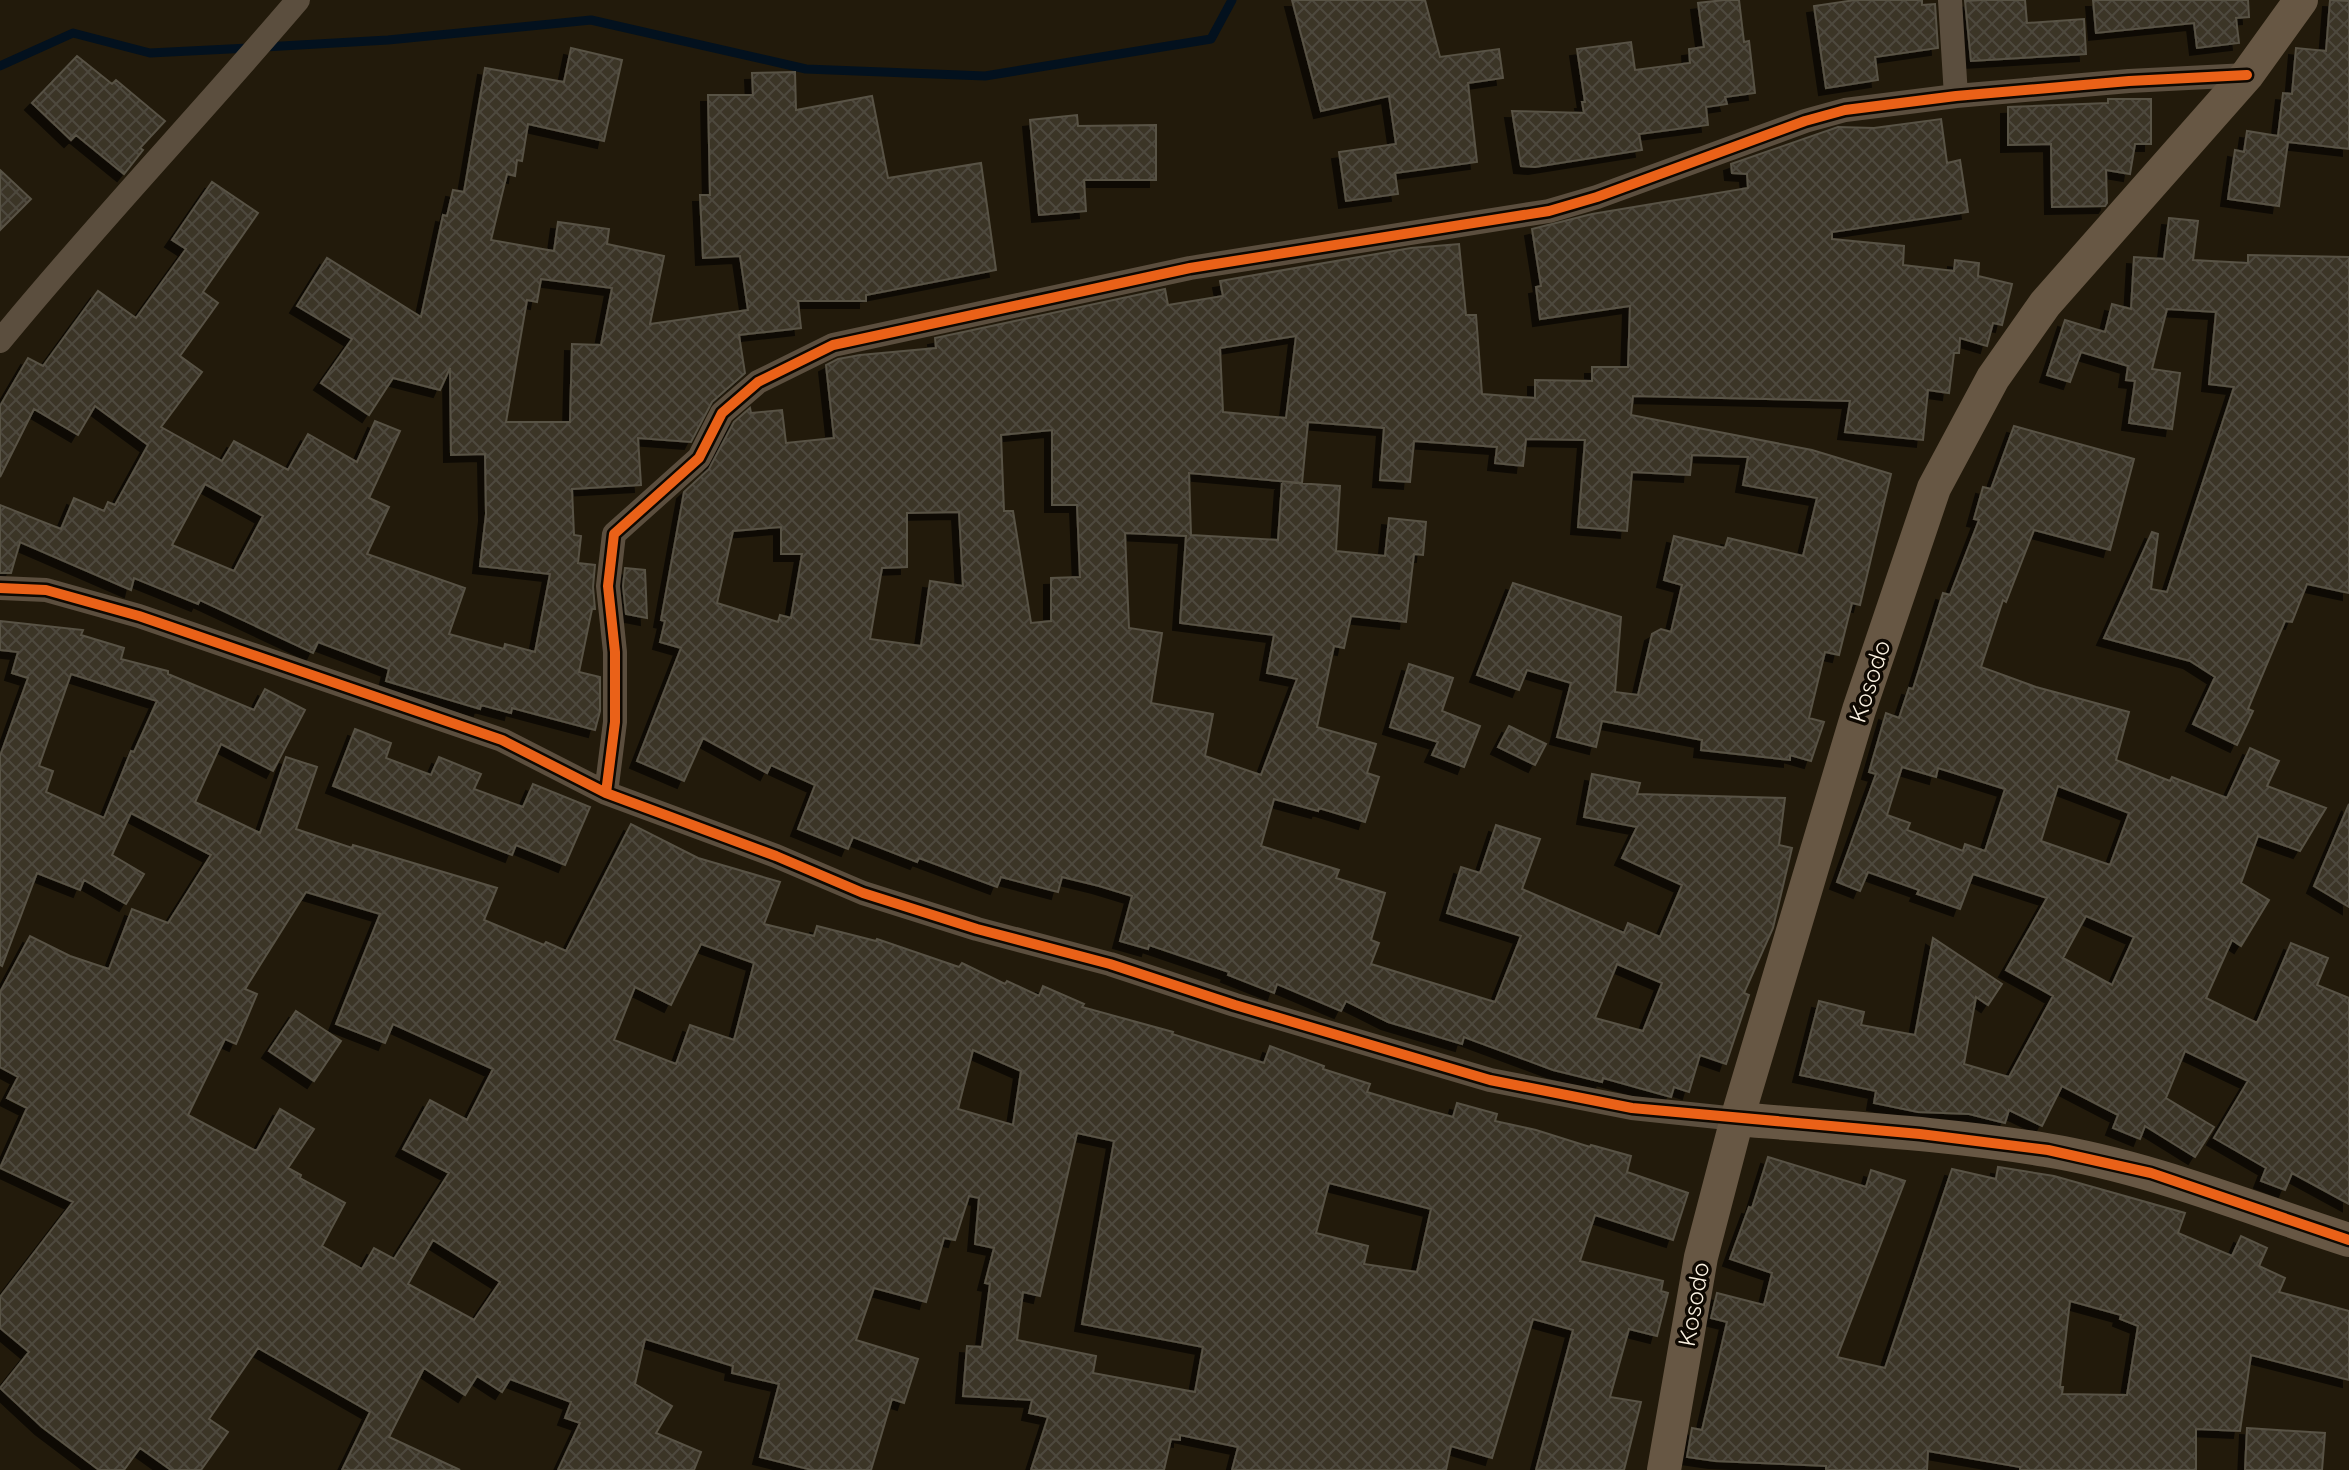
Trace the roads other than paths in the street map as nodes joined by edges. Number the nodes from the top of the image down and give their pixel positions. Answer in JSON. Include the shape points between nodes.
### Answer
{"nodes":[{"id":1,"x":298,"y":0,"type":"edge"},
{"id":2,"x":1950,"y":0,"type":"edge"},
{"id":3,"x":2301,"y":0,"type":"edge"},
{"id":4,"x":2247,"y":75,"type":"junction"},
{"id":5,"x":1956,"y":96,"type":"junction"},
{"id":6,"x":0,"y":341,"type":"edge"},
{"id":7,"x":0,"y":588,"type":"edge"},
{"id":8,"x":606,"y":793,"type":"junction"},
{"id":9,"x":1737,"y":1119,"type":"junction"},
{"id":10,"x":2349,"y":1240,"type":"edge"},
{"id":11,"x":1664,"y":1470,"type":"edge"}],
"edges":[{"from":1,"to":6,"type":"street"},
{"from":2,"to":5,"type":"street"},
{"from":3,"to":4,"type":"main road","name":"Kosodo"},
{"from":4,"to":5,"type":"street"},
{"from":4,"to":9,"type":"main road","name":"Kosodo","via":[[2045,304],[1993,378],[1934,488],[1859,710]]},
{"from":5,"to":8,"type":"street","via":[[1845,110],[1805,121],[1549,211],[1190,268],[833,345],[758,382],[722,413],[699,458],[614,534],[608,586],[615,722]]},
{"from":7,"to":8,"type":"street","via":[[46,590],[139,616],[502,740]]},
{"from":8,"to":9,"type":"street","via":[[863,893],[1490,1080],[1632,1108]]},
{"from":9,"to":10,"type":"main road","via":[[2048,1150],[2151,1173]]},
{"from":9,"to":11,"type":"main road","name":"Kosodo","via":[[1701,1257]]}]}
